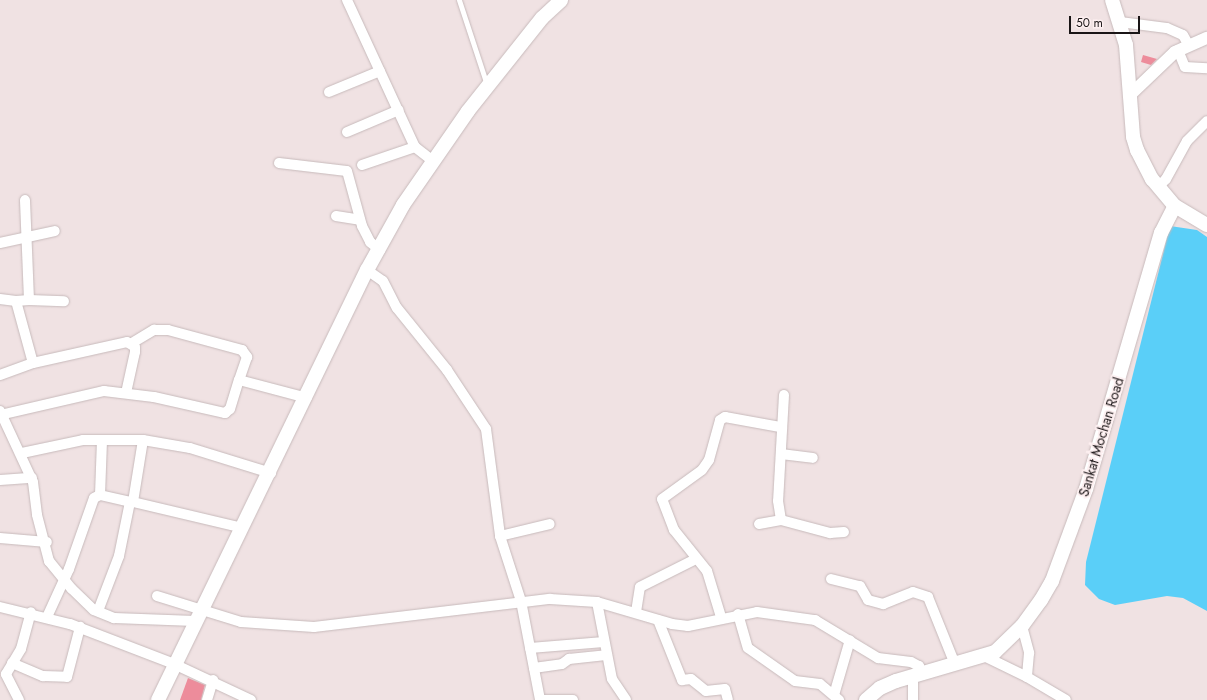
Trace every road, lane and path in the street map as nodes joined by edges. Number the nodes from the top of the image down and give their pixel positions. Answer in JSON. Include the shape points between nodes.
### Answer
{"nodes":[{"id":1,"x":347,"y":0,"type":"edge"},
{"id":2,"x":459,"y":0,"type":"edge"},
{"id":3,"x":561,"y":0,"type":"edge"},
{"id":4,"x":1112,"y":0,"type":"edge"},
{"id":5,"x":1120,"y":22,"type":"junction"},
{"id":6,"x":1207,"y":38,"type":"edge"},
{"id":7,"x":1183,"y":47,"type":"junction"},
{"id":8,"x":1207,"y":68,"type":"edge"},
{"id":9,"x":380,"y":71,"type":"junction"},
{"id":10,"x":487,"y":86,"type":"junction"},
{"id":11,"x":329,"y":92,"type":"dead end"},
{"id":12,"x":1130,"y":95,"type":"junction"},
{"id":13,"x":398,"y":110,"type":"junction"},
{"id":14,"x":1207,"y":122,"type":"edge"},
{"id":15,"x":347,"y":132,"type":"dead end"},
{"id":16,"x":415,"y":147,"type":"junction"},
{"id":17,"x":434,"y":162,"type":"junction"},
{"id":18,"x":279,"y":163,"type":"dead end"},
{"id":19,"x":362,"y":165,"type":"dead end"},
{"id":20,"x":1158,"y":187,"type":"junction"},
{"id":21,"x":25,"y":200,"type":"dead end"},
{"id":22,"x":1175,"y":206,"type":"junction"},
{"id":23,"x":336,"y":216,"type":"dead end"},
{"id":24,"x":360,"y":220,"type":"junction"},
{"id":25,"x":1206,"y":223,"type":"edge"},
{"id":26,"x":54,"y":231,"type":"dead end"},
{"id":27,"x":26,"y":237,"type":"junction"},
{"id":28,"x":0,"y":243,"type":"edge"},
{"id":29,"x":380,"y":250,"type":"junction"},
{"id":30,"x":367,"y":270,"type":"junction"},
{"id":31,"x":0,"y":299,"type":"edge"},
{"id":32,"x":16,"y":300,"type":"junction"},
{"id":33,"x":29,"y":300,"type":"junction"},
{"id":34,"x":64,"y":301,"type":"dead end"},
{"id":35,"x":132,"y":343,"type":"junction"},
{"id":36,"x":33,"y":363,"type":"junction"},
{"id":37,"x":0,"y":375,"type":"edge"},
{"id":38,"x":240,"y":380,"type":"junction"},
{"id":39,"x":126,"y":393,"type":"junction"},
{"id":40,"x":784,"y":395,"type":"dead end"},
{"id":41,"x":307,"y":398,"type":"junction"},
{"id":42,"x":1,"y":414,"type":"edge"},
{"id":43,"x":780,"y":427,"type":"junction"},
{"id":44,"x":143,"y":440,"type":"junction"},
{"id":45,"x":102,"y":441,"type":"junction"},
{"id":46,"x":22,"y":452,"type":"junction"},
{"id":47,"x":781,"y":454,"type":"junction"},
{"id":48,"x":813,"y":458,"type":"dead end"},
{"id":49,"x":271,"y":472,"type":"junction"},
{"id":50,"x":32,"y":478,"type":"junction"},
{"id":51,"x":0,"y":480,"type":"edge"},
{"id":52,"x":100,"y":495,"type":"junction"},
{"id":53,"x":131,"y":502,"type":"junction"},
{"id":54,"x":781,"y":520,"type":"junction"},
{"id":55,"x":550,"y":524,"type":"dead end"},
{"id":56,"x":759,"y":524,"type":"dead end"},
{"id":57,"x":243,"y":528,"type":"junction"},
{"id":58,"x":844,"y":532,"type":"dead end"},
{"id":59,"x":500,"y":536,"type":"junction"},
{"id":60,"x":0,"y":538,"type":"edge"},
{"id":61,"x":47,"y":542,"type":"junction"},
{"id":62,"x":696,"y":559,"type":"junction"},
{"id":63,"x":64,"y":578,"type":"junction"},
{"id":64,"x":831,"y":579,"type":"dead end"},
{"id":65,"x":157,"y":596,"type":"dead end"},
{"id":66,"x":520,"y":601,"type":"junction"},
{"id":67,"x":597,"y":602,"type":"junction"},
{"id":68,"x":0,"y":607,"type":"edge"},
{"id":69,"x":98,"y":611,"type":"junction"},
{"id":70,"x":31,"y":612,"type":"junction"},
{"id":71,"x":636,"y":612,"type":"junction"},
{"id":72,"x":738,"y":614,"type":"junction"},
{"id":73,"x":198,"y":616,"type":"junction"},
{"id":74,"x":47,"y":617,"type":"junction"},
{"id":75,"x":721,"y":617,"type":"junction"},
{"id":76,"x":658,"y":620,"type":"junction"},
{"id":77,"x":1022,"y":626,"type":"junction"},
{"id":78,"x":80,"y":628,"type":"junction"},
{"id":79,"x":850,"y":640,"type":"junction"},
{"id":80,"x":604,"y":642,"type":"junction"},
{"id":81,"x":530,"y":648,"type":"junction"},
{"id":82,"x":990,"y":654,"type":"junction"},
{"id":83,"x":606,"y":655,"type":"junction"},
{"id":84,"x":12,"y":663,"type":"junction"},
{"id":85,"x":174,"y":664,"type":"junction"},
{"id":86,"x":955,"y":664,"type":"junction"},
{"id":87,"x":534,"y":668,"type":"junction"},
{"id":88,"x":917,"y":674,"type":"junction"},
{"id":89,"x":1027,"y":677,"type":"junction"},
{"id":90,"x":213,"y":680,"type":"junction"},
{"id":91,"x":1045,"y":695,"type":"edge"},
{"id":92,"x":836,"y":698,"type":"edge"},
{"id":93,"x":19,"y":700,"type":"edge"},
{"id":94,"x":158,"y":700,"type":"edge"},
{"id":95,"x":207,"y":700,"type":"edge"},
{"id":96,"x":251,"y":700,"type":"edge"},
{"id":97,"x":540,"y":700,"type":"edge"},
{"id":98,"x":573,"y":700,"type":"edge"},
{"id":99,"x":626,"y":700,"type":"edge"},
{"id":100,"x":728,"y":700,"type":"edge"},
{"id":101,"x":866,"y":700,"type":"edge"},
{"id":102,"x":913,"y":700,"type":"edge"},
{"id":103,"x":1066,"y":700,"type":"edge"}],
"edges":[{"from":1,"to":9,"type":"street"},
{"from":2,"to":10,"type":"lane"},
{"from":3,"to":10,"type":"main road","via":[[542,18]]},
{"from":4,"to":5,"type":"main road"},
{"from":5,"to":7,"type":"street","via":[[1167,28],[1183,34]]},
{"from":5,"to":12,"type":"main road","via":[[1126,45]]},
{"from":6,"to":7,"type":"street"},
{"from":7,"to":8,"type":"street","via":[[1185,67]]},
{"from":7,"to":12,"type":"street"},
{"from":9,"to":11,"type":"street"},
{"from":9,"to":13,"type":"street"},
{"from":10,"to":17,"type":"main road"},
{"from":12,"to":20,"type":"main road","via":[[1133,137],[1144,165]]},
{"from":13,"to":15,"type":"street"},
{"from":13,"to":16,"type":"street"},
{"from":14,"to":20,"type":"street","via":[[1186,141],[1166,179]]},
{"from":16,"to":17,"type":"street"},
{"from":16,"to":19,"type":"street"},
{"from":17,"to":29,"type":"main road","via":[[403,205]]},
{"from":18,"to":24,"type":"street","via":[[347,171]]},
{"from":20,"to":22,"type":"main road"},
{"from":21,"to":27,"type":"street"},
{"from":22,"to":25,"type":"main road"},
{"from":22,"to":77,"type":"main road","name":"Sankat Mochan Road","via":[[1160,233],[1086,488],[1064,551],[1052,581]]},
{"from":23,"to":24,"type":"street"},
{"from":24,"to":29,"type":"street","via":[[370,242]]},
{"from":26,"to":27,"type":"street"},
{"from":27,"to":28,"type":"street"},
{"from":27,"to":33,"type":"street"},
{"from":29,"to":30,"type":"main road"},
{"from":30,"to":41,"type":"main road"},
{"from":30,"to":59,"type":"street","via":[[383,281],[397,308],[480,415],[490,444]]},
{"from":31,"to":32,"type":"street"},
{"from":32,"to":33,"type":"street"},
{"from":32,"to":36,"type":"street"},
{"from":33,"to":34,"type":"street"},
{"from":35,"to":36,"type":"street"},
{"from":35,"to":38,"type":"street","via":[[147,332],[161,330],[242,350],[246,357]]},
{"from":35,"to":39,"type":"street","via":[[135,352]]},
{"from":36,"to":37,"type":"street"},
{"from":38,"to":39,"type":"street","via":[[230,409],[225,413]]},
{"from":38,"to":41,"type":"street"},
{"from":39,"to":42,"type":"street","via":[[98,392]]},
{"from":40,"to":43,"type":"street"},
{"from":41,"to":49,"type":"main road"},
{"from":42,"to":46,"type":"street"},
{"from":43,"to":47,"type":"street"},
{"from":43,"to":62,"type":"street","via":[[725,417],[720,420],[709,460],[702,470],[694,479],[664,494],[664,502],[674,530]]},
{"from":44,"to":45,"type":"street"},
{"from":44,"to":49,"type":"street","via":[[190,448]]},
{"from":44,"to":53,"type":"street"},
{"from":45,"to":46,"type":"street","via":[[68,443]]},
{"from":45,"to":52,"type":"street"},
{"from":46,"to":50,"type":"street"},
{"from":47,"to":48,"type":"street"},
{"from":47,"to":54,"type":"street","via":[[778,501]]},
{"from":49,"to":57,"type":"main road"},
{"from":50,"to":51,"type":"street"},
{"from":50,"to":61,"type":"street","via":[[37,515]]},
{"from":52,"to":53,"type":"street"},
{"from":52,"to":63,"type":"street","via":[[94,498]]},
{"from":53,"to":57,"type":"street"},
{"from":53,"to":69,"type":"street","via":[[118,556]]},
{"from":54,"to":56,"type":"street"},
{"from":54,"to":58,"type":"street","via":[[830,534]]},
{"from":55,"to":59,"type":"street"},
{"from":57,"to":73,"type":"main road"},
{"from":59,"to":66,"type":"street"},
{"from":60,"to":61,"type":"street"},
{"from":61,"to":63,"type":"street","via":[[49,560]]},
{"from":62,"to":71,"type":"street","via":[[640,588]]},
{"from":62,"to":75,"type":"street","via":[[707,571]]},
{"from":63,"to":69,"type":"street","via":[[72,589]]},
{"from":63,"to":74,"type":"street"},
{"from":64,"to":86,"type":"street","via":[[860,586],[868,600],[883,604],[913,592],[928,597]]},
{"from":65,"to":73,"type":"street"},
{"from":66,"to":67,"type":"street","via":[[575,599]]},
{"from":66,"to":73,"type":"street","via":[[314,627]]},
{"from":66,"to":81,"type":"street"},
{"from":67,"to":71,"type":"street"},
{"from":67,"to":80,"type":"street"},
{"from":68,"to":70,"type":"street"},
{"from":69,"to":73,"type":"street","via":[[133,621]]},
{"from":70,"to":74,"type":"street"},
{"from":70,"to":84,"type":"street","via":[[21,649]]},
{"from":71,"to":76,"type":"street"},
{"from":72,"to":75,"type":"street"},
{"from":72,"to":79,"type":"street","via":[[757,612],[815,620]]},
{"from":72,"to":92,"type":"street","via":[[748,648],[795,680],[820,684]]},
{"from":73,"to":85,"type":"main road"},
{"from":74,"to":78,"type":"street"},
{"from":75,"to":76,"type":"street","via":[[688,626]]},
{"from":76,"to":100,"type":"street","via":[[682,680],[691,679],[706,691],[725,689]]},
{"from":77,"to":82,"type":"main road","name":"Sankat Mochan Road"},
{"from":77,"to":89,"type":"street","via":[[1029,653]]},
{"from":78,"to":84,"type":"street","via":[[67,677],[43,676]]},
{"from":78,"to":85,"type":"street"},
{"from":79,"to":88,"type":"street","via":[[878,658],[911,662],[919,666]]},
{"from":79,"to":92,"type":"street"},
{"from":80,"to":81,"type":"street"},
{"from":80,"to":83,"type":"street"},
{"from":81,"to":87,"type":"street"},
{"from":82,"to":86,"type":"main road"},
{"from":82,"to":89,"type":"street"},
{"from":83,"to":87,"type":"street","via":[[569,659],[562,664]]},
{"from":83,"to":99,"type":"street","via":[[612,679]]},
{"from":84,"to":93,"type":"street","via":[[6,674]]},
{"from":85,"to":90,"type":"street"},
{"from":85,"to":94,"type":"main road"},
{"from":86,"to":88,"type":"main road"},
{"from":87,"to":97,"type":"street"},
{"from":88,"to":101,"type":"main road","via":[[880,688]]},
{"from":88,"to":102,"type":"street"},
{"from":89,"to":91,"type":"street"},
{"from":90,"to":95,"type":"street"},
{"from":90,"to":96,"type":"street"},
{"from":91,"to":103,"type":"street"},
{"from":97,"to":98,"type":"street"}]}
